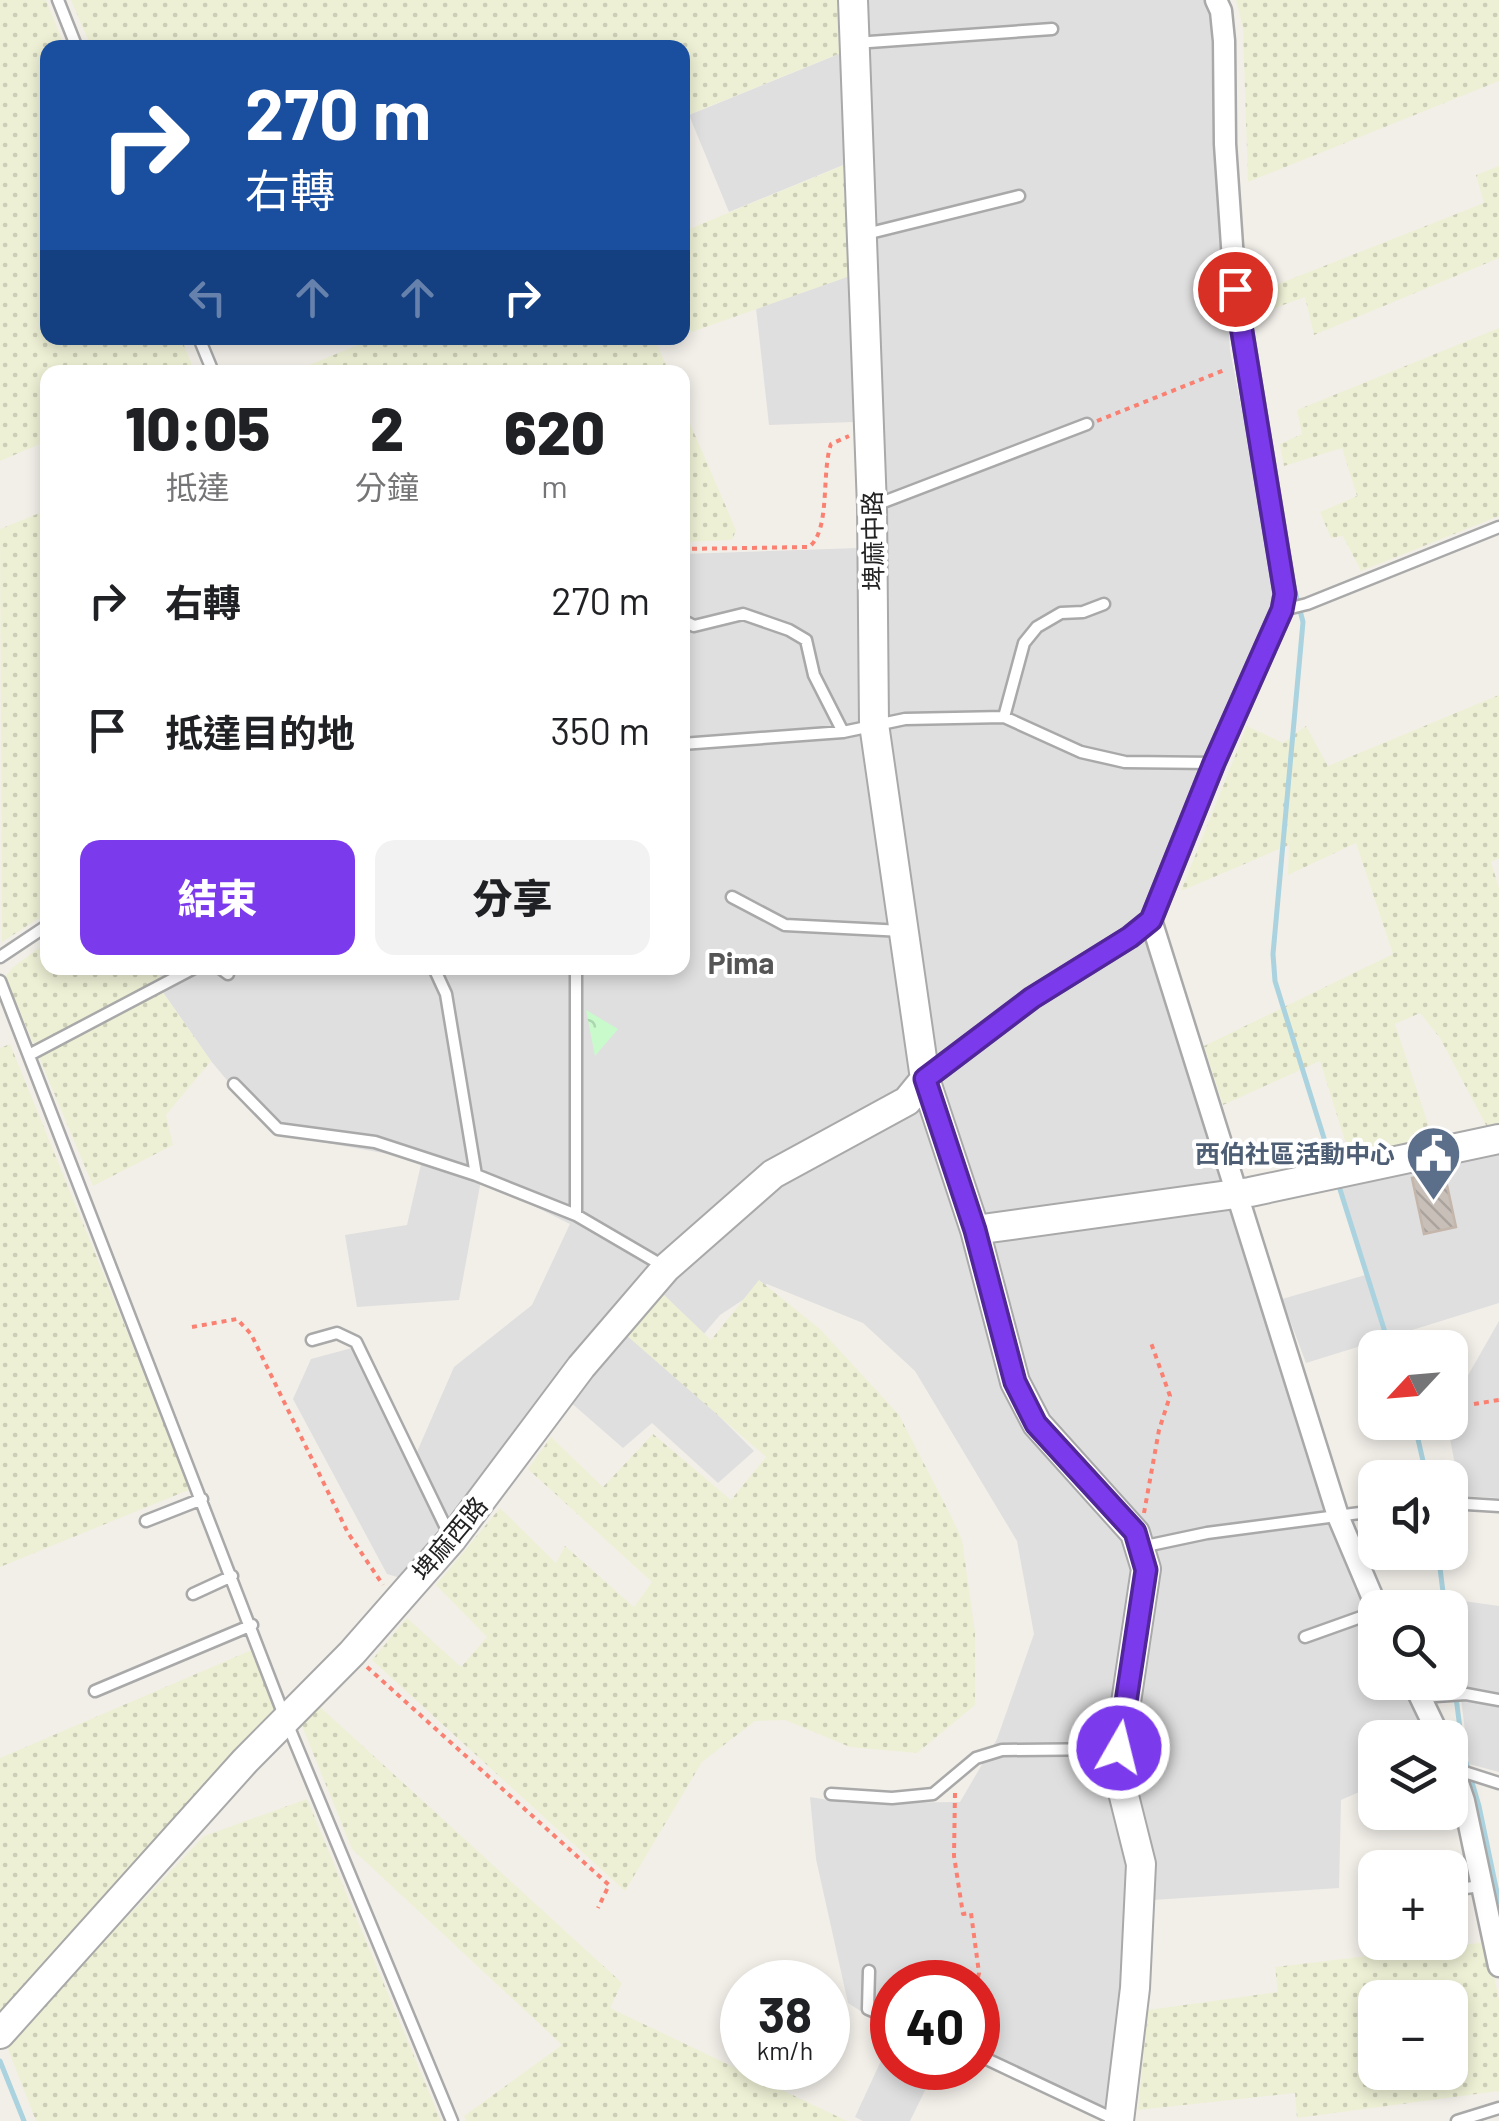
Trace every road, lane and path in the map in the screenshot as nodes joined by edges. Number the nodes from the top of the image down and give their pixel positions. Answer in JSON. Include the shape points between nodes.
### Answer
{"nodes":[{"id":1,"x":58,"y":0,"type":"edge"},
{"id":2,"x":853,"y":0,"type":"edge"},
{"id":3,"x":1216,"y":0,"type":"edge"},
{"id":4,"x":1052,"y":29,"type":"dead end"},
{"id":5,"x":75,"y":40,"type":"edge"},
{"id":6,"x":854,"y":43,"type":"junction"},
{"id":7,"x":1019,"y":196,"type":"dead end"},
{"id":8,"x":860,"y":236,"type":"junction"},
{"id":9,"x":1246,"y":361,"type":"junction"},
{"id":10,"x":1087,"y":424,"type":"joint"},
{"id":11,"x":869,"y":431,"type":"junction"},
{"id":12,"x":872,"y":507,"type":"junction"},
{"id":13,"x":1499,"y":527,"type":"edge"},
{"id":14,"x":690,"y":548,"type":"edge"},
{"id":15,"x":1104,"y":604,"type":"dead end"},
{"id":16,"x":1282,"y":610,"type":"junction"},
{"id":17,"x":690,"y":624,"type":"edge"},
{"id":18,"x":1004,"y":717,"type":"junction"},
{"id":19,"x":874,"y":724,"type":"junction"},
{"id":20,"x":843,"y":732,"type":"junction"},
{"id":21,"x":690,"y":743,"type":"edge"},
{"id":22,"x":1214,"y":763,"type":"junction"},
{"id":23,"x":732,"y":897,"type":"dead end"},
{"id":24,"x":1151,"y":920,"type":"junction"},
{"id":25,"x":40,"y":930,"type":"edge"},
{"id":26,"x":904,"y":931,"type":"junction"},
{"id":27,"x":0,"y":957,"type":"edge"},
{"id":28,"x":181,"y":975,"type":"edge"},
{"id":29,"x":437,"y":975,"type":"edge"},
{"id":30,"x":576,"y":975,"type":"edge"},
{"id":31,"x":0,"y":982,"type":"edge"},
{"id":32,"x":29,"y":1055,"type":"junction"},
{"id":33,"x":925,"y":1079,"type":"junction"},
{"id":34,"x":234,"y":1084,"type":"dead end"},
{"id":35,"x":1499,"y":1138,"type":"edge"},
{"id":36,"x":476,"y":1175,"type":"junction"},
{"id":37,"x":1235,"y":1192,"type":"junction"},
{"id":38,"x":576,"y":1215,"type":"junction"},
{"id":39,"x":975,"y":1230,"type":"junction"},
{"id":40,"x":666,"y":1268,"type":"junction"},
{"id":41,"x":192,"y":1327,"type":"dead end"},
{"id":42,"x":312,"y":1340,"type":"dead end"},
{"id":43,"x":1150,"y":1340,"type":"dead end"},
{"id":44,"x":1499,"y":1400,"type":"edge"},
{"id":45,"x":1474,"y":1404,"type":"dead end"},
{"id":46,"x":202,"y":1499,"type":"junction"},
{"id":47,"x":1468,"y":1505,"type":"edge"},
{"id":48,"x":1499,"y":1506,"type":"edge"},
{"id":49,"x":1358,"y":1513,"type":"edge"},
{"id":50,"x":1338,"y":1516,"type":"junction"},
{"id":51,"x":146,"y":1521,"type":"dead end"},
{"id":52,"x":452,"y":1539,"type":"junction"},
{"id":53,"x":1138,"y":1540,"type":"junction"},
{"id":54,"x":232,"y":1576,"type":"junction"},
{"id":55,"x":1368,"y":1590,"type":"edge"},
{"id":56,"x":193,"y":1594,"type":"dead end"},
{"id":57,"x":394,"y":1602,"type":"junction"},
{"id":58,"x":1358,"y":1617,"type":"edge"},
{"id":59,"x":252,"y":1625,"type":"junction"},
{"id":60,"x":1305,"y":1637,"type":"dead end"},
{"id":61,"x":352,"y":1653,"type":"junction"},
{"id":62,"x":95,"y":1691,"type":"dead end"},
{"id":63,"x":1468,"y":1694,"type":"edge"},
{"id":64,"x":1499,"y":1700,"type":"edge"},
{"id":65,"x":285,"y":1718,"type":"junction"},
{"id":66,"x":1119,"y":1748,"type":"junction"},
{"id":67,"x":1468,"y":1771,"type":"edge"},
{"id":68,"x":954,"y":1778,"type":"junction"},
{"id":69,"x":1499,"y":1784,"type":"edge"},
{"id":70,"x":831,"y":1794,"type":"dead end"},
{"id":71,"x":1468,"y":1829,"type":"edge"},
{"id":72,"x":1482,"y":1886,"type":"junction"},
{"id":73,"x":1468,"y":1888,"type":"edge"},
{"id":74,"x":598,"y":1908,"type":"dead end"},
{"id":75,"x":977,"y":1960,"type":"edge"},
{"id":76,"x":1499,"y":1966,"type":"edge"},
{"id":77,"x":869,"y":1971,"type":"dead end"},
{"id":78,"x":870,"y":2010,"type":"edge"},
{"id":79,"x":0,"y":2034,"type":"edge"},
{"id":80,"x":1000,"y":2065,"type":"edge"},
{"id":81,"x":1499,"y":2108,"type":"edge"},
{"id":82,"x":452,"y":2121,"type":"edge"},
{"id":83,"x":1118,"y":2121,"type":"edge"},
{"id":84,"x":1458,"y":2121,"type":"edge"}],
"edges":[{"from":1,"to":5,"type":"lane"},
{"from":2,"to":6,"type":"street","name":"埤麻中路"},
{"from":3,"to":9,"type":"street","via":[[1222,11],[1235,289]]},
{"from":4,"to":6,"type":"lane"},
{"from":6,"to":8,"type":"street","name":"埤麻中路"},
{"from":7,"to":8,"type":"lane"},
{"from":8,"to":11,"type":"street","name":"埤麻中路"},
{"from":9,"to":10,"type":"path"},
{"from":9,"to":16,"type":"street","via":[[1285,594]]},
{"from":10,"to":12,"type":"lane"},
{"from":11,"to":12,"type":"street","name":"埤麻中路"},
{"from":11,"to":14,"type":"path","via":[[831,444],[821,527],[810,547]]},
{"from":12,"to":19,"type":"street","name":"埤麻中路"},
{"from":13,"to":16,"type":"lane"},
{"from":15,"to":18,"type":"lane","via":[[1060,613],[1037,627],[1024,643]]},
{"from":16,"to":22,"type":"street"},
{"from":17,"to":20,"type":"lane","via":[[744,614],[806,640],[814,675]]},
{"from":18,"to":19,"type":"lane"},
{"from":18,"to":22,"type":"lane","via":[[1081,752],[1125,762]]},
{"from":19,"to":20,"type":"lane"},
{"from":19,"to":26,"type":"street","name":"埤麻中路"},
{"from":20,"to":21,"type":"lane"},
{"from":22,"to":24,"type":"street"},
{"from":23,"to":26,"type":"lane","via":[[785,925]]},
{"from":24,"to":33,"type":"street"},
{"from":24,"to":37,"type":"street"},
{"from":25,"to":27,"type":"lane"},
{"from":26,"to":33,"type":"street","name":"埤麻中路"},
{"from":28,"to":32,"type":"lane"},
{"from":29,"to":36,"type":"lane"},
{"from":30,"to":38,"type":"lane"},
{"from":31,"to":32,"type":"lane"},
{"from":32,"to":46,"type":"lane"},
{"from":33,"to":39,"type":"street","name":"埤麻中路"},
{"from":33,"to":40,"type":"street","name":"埤麻西路","via":[[907,1101],[773,1174]]},
{"from":34,"to":36,"type":"lane","via":[[278,1129],[375,1142]]},
{"from":35,"to":37,"type":"street"},
{"from":36,"to":38,"type":"lane"},
{"from":37,"to":39,"type":"street"},
{"from":37,"to":50,"type":"street"},
{"from":38,"to":40,"type":"lane"},
{"from":39,"to":53,"type":"street","name":"埤麻中路","via":[[1015,1382],[1036,1424]]},
{"from":40,"to":52,"type":"street","name":"埤麻西路"},
{"from":41,"to":57,"type":"path","via":[[236,1319],[251,1334],[348,1534]]},
{"from":42,"to":52,"type":"lane","via":[[337,1333],[356,1342]]},
{"from":43,"to":53,"type":"path","via":[[1170,1396]]},
{"from":44,"to":45,"type":"path"},
{"from":46,"to":51,"type":"lane"},
{"from":46,"to":54,"type":"lane"},
{"from":47,"to":48,"type":"lane"},
{"from":49,"to":50,"type":"lane"},
{"from":50,"to":53,"type":"lane"},
{"from":50,"to":55,"type":"street"},
{"from":52,"to":57,"type":"street","name":"埤麻西路"},
{"from":53,"to":66,"type":"street","via":[[1146,1570]]},
{"from":54,"to":56,"type":"lane"},
{"from":54,"to":59,"type":"lane"},
{"from":57,"to":61,"type":"street","name":"埤麻西路"},
{"from":58,"to":60,"type":"lane"},
{"from":59,"to":62,"type":"lane"},
{"from":59,"to":65,"type":"lane"},
{"from":61,"to":65,"type":"street","name":"埤麻西路"},
{"from":61,"to":74,"type":"path","via":[[609,1885]]},
{"from":63,"to":64,"type":"lane"},
{"from":65,"to":79,"type":"street","name":"埤麻西路"},
{"from":65,"to":82,"type":"lane"},
{"from":66,"to":68,"type":"lane","via":[[1002,1750],[976,1758]]},
{"from":66,"to":83,"type":"street","via":[[1122,1792],[1142,1864]]},
{"from":67,"to":69,"type":"lane"},
{"from":68,"to":70,"type":"lane","via":[[933,1794]]},
{"from":68,"to":75,"type":"path","via":[[954,1856]]},
{"from":71,"to":72,"type":"street"},
{"from":72,"to":73,"type":"lane"},
{"from":72,"to":76,"type":"street"},
{"from":77,"to":78,"type":"lane"},
{"from":80,"to":83,"type":"lane"},
{"from":81,"to":84,"type":"lane"}]}
